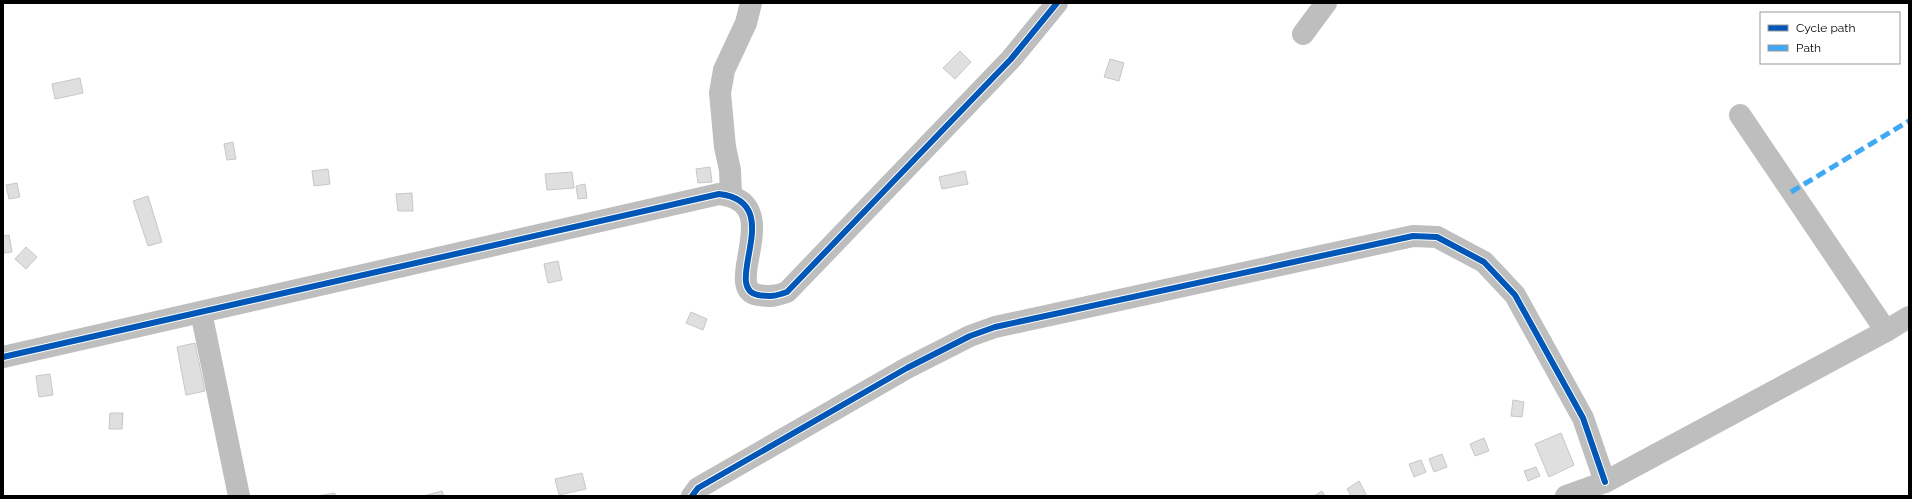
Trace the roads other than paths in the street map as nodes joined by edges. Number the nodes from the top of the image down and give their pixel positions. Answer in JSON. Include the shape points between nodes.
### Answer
{"nodes":[{"id":1,"x":751,"y":3,"type":"edge"},
{"id":2,"x":1056,"y":3,"type":"edge"},
{"id":3,"x":1326,"y":3,"type":"edge"},
{"id":4,"x":1303,"y":34,"type":"dead end"},
{"id":5,"x":1740,"y":115,"type":"dead end"},
{"id":6,"x":731,"y":195,"type":"junction"},
{"id":7,"x":201,"y":312,"type":"junction"},
{"id":8,"x":1909,"y":317,"type":"edge"},
{"id":9,"x":1886,"y":332,"type":"junction"},
{"id":10,"x":3,"y":357,"type":"edge"},
{"id":11,"x":1605,"y":482,"type":"junction"},
{"id":12,"x":239,"y":496,"type":"edge"},
{"id":13,"x":692,"y":496,"type":"edge"},
{"id":14,"x":1566,"y":496,"type":"edge"}],
"edges":[{"from":1,"to":6,"type":"street","via":[[746,23],[724,70],[720,93]]},
{"from":2,"to":6,"type":"street","via":[[1011,59],[787,292],[768,297],[752,294],[746,289],[744,282],[752,238],[752,223],[742,202]]},
{"from":3,"to":4,"type":"street"},
{"from":5,"to":9,"type":"street"},
{"from":6,"to":7,"type":"street","via":[[719,194]]},
{"from":7,"to":10,"type":"street"},
{"from":7,"to":12,"type":"street"},
{"from":8,"to":9,"type":"street"},
{"from":9,"to":11,"type":"street"},
{"from":11,"to":13,"type":"street","via":[[1583,418],[1514,295],[1484,262],[1437,237],[1413,236],[995,327],[970,336],[907,368],[698,488]]},
{"from":11,"to":14,"type":"street"}]}
